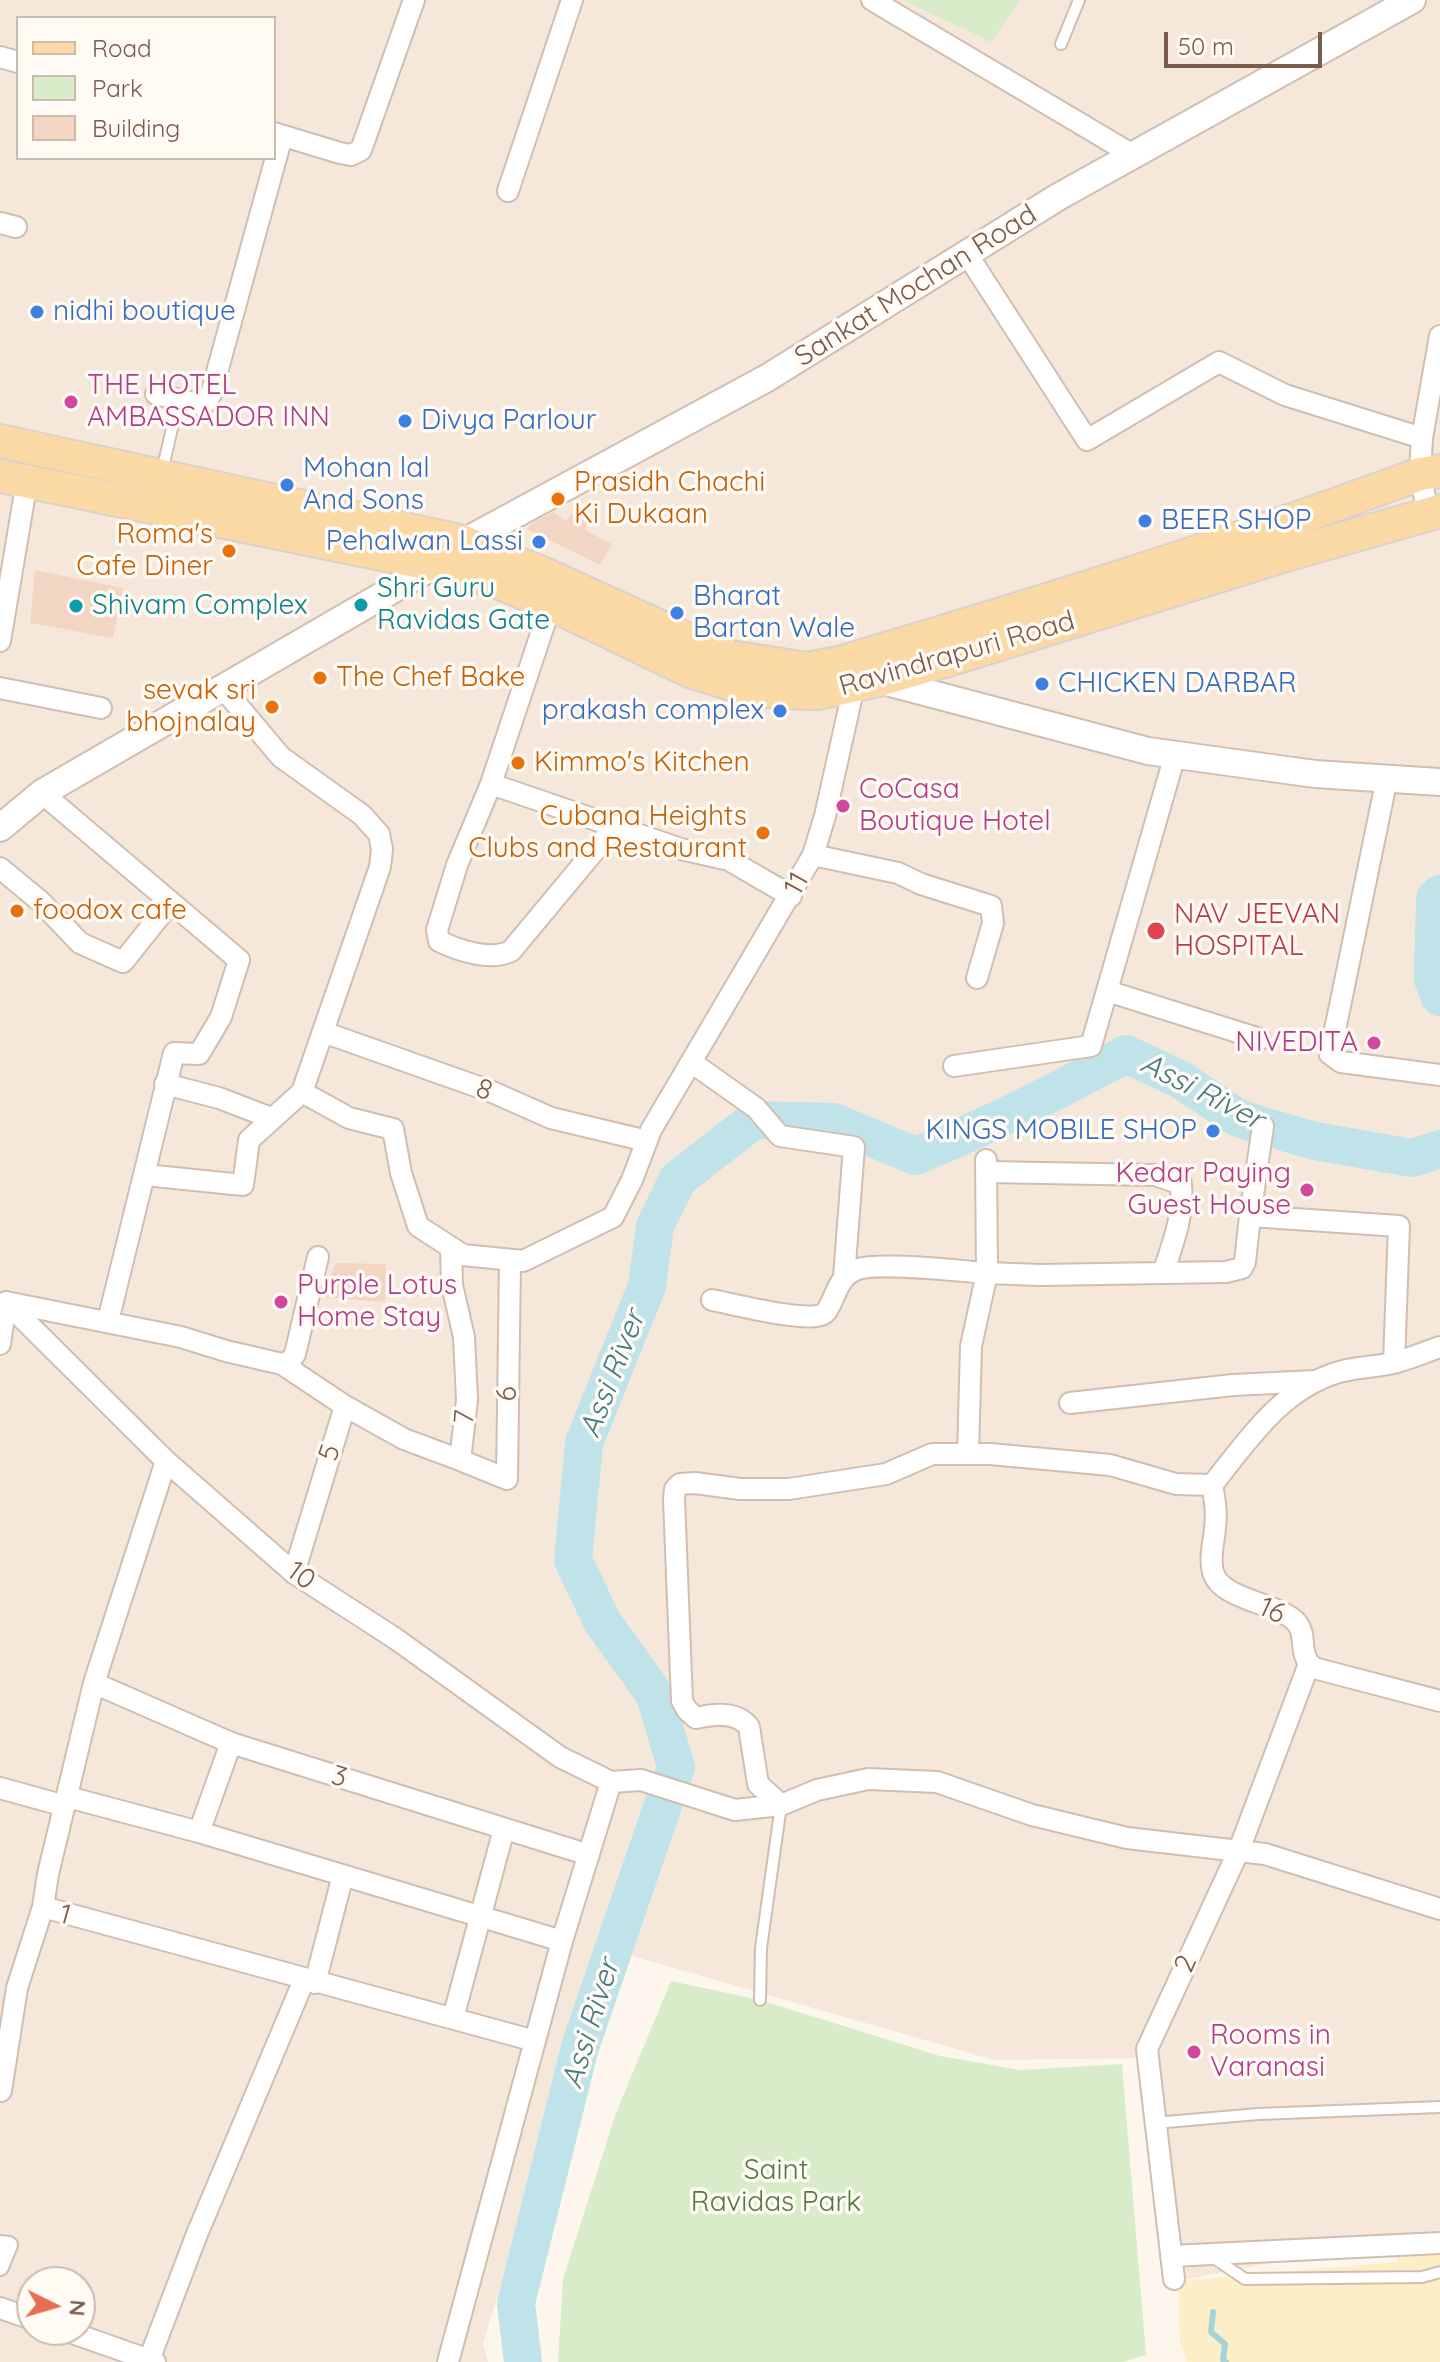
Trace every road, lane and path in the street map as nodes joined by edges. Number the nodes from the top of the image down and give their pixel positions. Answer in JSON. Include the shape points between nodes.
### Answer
{"nodes":[{"id":1,"x":414,"y":0,"type":"edge"},
{"id":2,"x":572,"y":0,"type":"edge"},
{"id":3,"x":872,"y":0,"type":"edge"},
{"id":4,"x":1079,"y":0,"type":"edge"},
{"id":5,"x":1402,"y":2,"type":"edge"},
{"id":6,"x":1061,"y":44,"type":"dead end"},
{"id":7,"x":278,"y":134,"type":"edge"},
{"id":8,"x":1133,"y":155,"type":"junction"},
{"id":9,"x":271,"y":160,"type":"edge"},
{"id":10,"x":508,"y":191,"type":"dead end"},
{"id":11,"x":967,"y":254,"type":"junction"},
{"id":12,"x":1440,"y":336,"type":"edge"},
{"id":13,"x":156,"y":394,"type":"dead end"},
{"id":14,"x":179,"y":399,"type":"junction"},
{"id":15,"x":1422,"y":438,"type":"junction"},
{"id":16,"x":0,"y":441,"type":"edge"},
{"id":17,"x":1430,"y":472,"type":"edge"},
{"id":18,"x":161,"y":475,"type":"junction"},
{"id":19,"x":13,"y":478,"type":"edge"},
{"id":20,"x":1434,"y":512,"type":"edge"},
{"id":21,"x":464,"y":542,"type":"junction"},
{"id":22,"x":435,"y":565,"type":"junction"},
{"id":23,"x":551,"y":604,"type":"junction"},
{"id":24,"x":0,"y":641,"type":"edge"},
{"id":25,"x":866,"y":683,"type":"junction"},
{"id":26,"x":222,"y":687,"type":"junction"},
{"id":27,"x":0,"y":688,"type":"edge"},
{"id":28,"x":101,"y":708,"type":"dead end"},
{"id":29,"x":1175,"y":755,"type":"junction"},
{"id":30,"x":1387,"y":778,"type":"junction"},
{"id":31,"x":1440,"y":782,"type":"edge"},
{"id":32,"x":491,"y":784,"type":"junction"},
{"id":33,"x":42,"y":793,"type":"junction"},
{"id":34,"x":615,"y":826,"type":"junction"},
{"id":35,"x":0,"y":828,"type":"edge"},
{"id":36,"x":813,"y":855,"type":"junction"},
{"id":37,"x":0,"y":868,"type":"edge"},
{"id":38,"x":791,"y":896,"type":"junction"},
{"id":39,"x":170,"y":903,"type":"junction"},
{"id":40,"x":977,"y":978,"type":"dead end"},
{"id":41,"x":1107,"y":991,"type":"junction"},
{"id":42,"x":323,"y":1032,"type":"junction"},
{"id":43,"x":1260,"y":1039,"type":"dead end"},
{"id":44,"x":691,"y":1062,"type":"junction"},
{"id":45,"x":954,"y":1066,"type":"dead end"},
{"id":46,"x":1440,"y":1075,"type":"edge"},
{"id":47,"x":165,"y":1084,"type":"junction"},
{"id":48,"x":302,"y":1092,"type":"junction"},
{"id":49,"x":271,"y":1118,"type":"junction"},
{"id":50,"x":1263,"y":1126,"type":"dead end"},
{"id":51,"x":647,"y":1141,"type":"junction"},
{"id":52,"x":145,"y":1175,"type":"junction"},
{"id":53,"x":1250,"y":1216,"type":"junction"},
{"id":54,"x":451,"y":1248,"type":"junction"},
{"id":55,"x":318,"y":1257,"type":"dead end"},
{"id":56,"x":510,"y":1260,"type":"junction"},
{"id":57,"x":987,"y":1273,"type":"junction"},
{"id":58,"x":1163,"y":1273,"type":"junction"},
{"id":59,"x":844,"y":1277,"type":"junction"},
{"id":60,"x":3,"y":1298,"type":"edge"},
{"id":61,"x":712,"y":1300,"type":"dead end"},
{"id":62,"x":108,"y":1321,"type":"junction"},
{"id":63,"x":0,"y":1344,"type":"edge"},
{"id":64,"x":1440,"y":1347,"type":"edge"},
{"id":65,"x":1394,"y":1363,"type":"junction"},
{"id":66,"x":282,"y":1364,"type":"junction"},
{"id":67,"x":1315,"y":1381,"type":"junction"},
{"id":68,"x":1070,"y":1403,"type":"dead end"},
{"id":69,"x":345,"y":1406,"type":"junction"},
{"id":70,"x":968,"y":1454,"type":"junction"},
{"id":71,"x":460,"y":1460,"type":"junction"},
{"id":72,"x":166,"y":1461,"type":"junction"},
{"id":73,"x":1212,"y":1485,"type":"junction"},
{"id":74,"x":294,"y":1573,"type":"junction"},
{"id":75,"x":1309,"y":1664,"type":"junction"},
{"id":76,"x":94,"y":1683,"type":"junction"},
{"id":77,"x":1440,"y":1701,"type":"edge"},
{"id":78,"x":231,"y":1743,"type":"junction"},
{"id":79,"x":611,"y":1782,"type":"junction"},
{"id":80,"x":0,"y":1788,"type":"edge"},
{"id":81,"x":66,"y":1802,"type":"junction"},
{"id":82,"x":781,"y":1805,"type":"junction"},
{"id":83,"x":504,"y":1829,"type":"junction"},
{"id":84,"x":199,"y":1832,"type":"junction"},
{"id":85,"x":1239,"y":1850,"type":"junction"},
{"id":86,"x":589,"y":1855,"type":"junction"},
{"id":87,"x":343,"y":1875,"type":"junction"},
{"id":88,"x":43,"y":1907,"type":"junction"},
{"id":89,"x":1440,"y":1909,"type":"edge"},
{"id":90,"x":478,"y":1916,"type":"junction"},
{"id":91,"x":562,"y":1941,"type":"junction"},
{"id":92,"x":310,"y":1981,"type":"junction"},
{"id":93,"x":760,"y":2000,"type":"dead end"},
{"id":94,"x":453,"y":2018,"type":"junction"},
{"id":95,"x":535,"y":2041,"type":"junction"},
{"id":96,"x":1,"y":2091,"type":"edge"},
{"id":97,"x":1440,"y":2107,"type":"edge"},
{"id":98,"x":1155,"y":2123,"type":"junction"},
{"id":99,"x":1440,"y":2243,"type":"edge"},
{"id":100,"x":0,"y":2244,"type":"edge"},
{"id":101,"x":1209,"y":2255,"type":"junction"},
{"id":102,"x":1171,"y":2256,"type":"junction"},
{"id":103,"x":0,"y":2267,"type":"edge"},
{"id":104,"x":1440,"y":2272,"type":"edge"},
{"id":105,"x":1174,"y":2279,"type":"dead end"},
{"id":106,"x":96,"y":2341,"type":"edge"},
{"id":107,"x":152,"y":2361,"type":"edge"},
{"id":108,"x":448,"y":2362,"type":"edge"}],
"edges":[{"from":1,"to":7,"type":"street","via":[[361,150],[340,153]]},
{"from":2,"to":10,"type":"street"},
{"from":3,"to":8,"type":"street"},
{"from":4,"to":6,"type":"lane"},
{"from":5,"to":8,"type":"street","name":"Sankat Mochan Road"},
{"from":8,"to":11,"type":"street","name":"Sankat Mochan Road"},
{"from":9,"to":14,"type":"street","via":[[211,394],[197,404]]},
{"from":11,"to":15,"type":"street","via":[[1087,440],[1219,362],[1285,395]]},
{"from":11,"to":21,"type":"street","name":"Sankat Mochan Road","via":[[767,378]]},
{"from":12,"to":15,"type":"street"},
{"from":13,"to":14,"type":"street"},
{"from":14,"to":18,"type":"lane"},
{"from":15,"to":17,"type":"street"},
{"from":16,"to":18,"type":"main road","name":"Ravindrapuri Road"},
{"from":17,"to":20,"type":"street"},
{"from":17,"to":21,"type":"main road","name":"Ravindrapuri Road","via":[[1076,592],[807,669],[724,656]]},
{"from":18,"to":21,"type":"main road","name":"Ravindrapuri Road"},
{"from":19,"to":22,"type":"main road","name":"Ravindrapuri Road"},
{"from":19,"to":24,"type":"street"},
{"from":20,"to":25,"type":"main road","name":"Ravindrapuri Road"},
{"from":21,"to":22,"type":"street","name":"Sankat Mochan Road"},
{"from":22,"to":23,"type":"main road","name":"Ravindrapuri Road"},
{"from":22,"to":26,"type":"street","name":"Sankat Mochan Road"},
{"from":23,"to":25,"type":"main road","name":"Ravindrapuri Road","via":[[690,671],[741,687],[818,693]]},
{"from":23,"to":32,"type":"street"},
{"from":25,"to":29,"type":"street"},
{"from":25,"to":36,"type":"street","name":"11"},
{"from":26,"to":33,"type":"street","name":"Sankat Mochan Road"},
{"from":26,"to":42,"type":"street","via":[[281,757],[362,815],[379,834],[380,867]]},
{"from":27,"to":28,"type":"street"},
{"from":29,"to":30,"type":"street"},
{"from":29,"to":41,"type":"street"},
{"from":30,"to":31,"type":"street"},
{"from":30,"to":46,"type":"street","via":[[1330,1054],[1341,1062]]},
{"from":32,"to":34,"type":"street"},
{"from":32,"to":34,"type":"street","via":[[437,930],[439,941],[449,946],[491,956],[511,951]]},
{"from":33,"to":35,"type":"street","name":"Sankat Mochan Road"},
{"from":33,"to":39,"type":"street"},
{"from":34,"to":38,"type":"street","via":[[729,860]]},
{"from":36,"to":38,"type":"street","name":"11"},
{"from":36,"to":40,"type":"street","via":[[898,873],[991,906],[993,923]]},
{"from":37,"to":39,"type":"street","via":[[80,943],[123,962]]},
{"from":38,"to":44,"type":"street","name":"11"},
{"from":39,"to":47,"type":"street","via":[[239,960],[221,1017],[199,1054],[174,1053]]},
{"from":41,"to":43,"type":"street"},
{"from":41,"to":45,"type":"street","via":[[1091,1046]]},
{"from":42,"to":48,"type":"street"},
{"from":42,"to":51,"type":"street","name":"8","via":[[551,1118]]},
{"from":44,"to":51,"type":"street","name":"11"},
{"from":44,"to":59,"type":"street","via":[[756,1108],[780,1136],[854,1147]]},
{"from":47,"to":49,"type":"street"},
{"from":47,"to":52,"type":"street"},
{"from":48,"to":49,"type":"street"},
{"from":48,"to":54,"type":"street","via":[[349,1118],[393,1129],[418,1226]]},
{"from":49,"to":52,"type":"street","via":[[249,1140],[243,1185]]},
{"from":50,"to":53,"type":"street"},
{"from":51,"to":56,"type":"street","name":"11","via":[[613,1217],[523,1261]]},
{"from":52,"to":62,"type":"street"},
{"from":53,"to":58,"type":"street","via":[[1242,1268]]},
{"from":53,"to":65,"type":"street","via":[[1399,1226]]},
{"from":54,"to":56,"type":"street","via":[[463,1255]]},
{"from":54,"to":71,"type":"street","name":"7","via":[[467,1400]]},
{"from":55,"to":66,"type":"street","via":[[295,1354]]},
{"from":56,"to":71,"type":"street","name":"6","via":[[507,1479]]},
{"from":57,"to":58,"type":"street"},
{"from":57,"to":58,"type":"street","via":[[986,1166],[1155,1175],[1181,1184],[1180,1223]]},
{"from":57,"to":59,"type":"street","via":[[863,1268]]},
{"from":57,"to":70,"type":"street","via":[[971,1346]]},
{"from":59,"to":61,"type":"street","via":[[826,1312],[817,1317]]},
{"from":60,"to":62,"type":"street","name":"5"},
{"from":60,"to":63,"type":"street"},
{"from":60,"to":72,"type":"street","name":"10"},
{"from":62,"to":66,"type":"street","name":"5"},
{"from":64,"to":65,"type":"street"},
{"from":65,"to":67,"type":"street"},
{"from":66,"to":69,"type":"street","name":"5"},
{"from":67,"to":68,"type":"street"},
{"from":67,"to":73,"type":"street","via":[[1265,1419]]},
{"from":69,"to":71,"type":"street","name":"7","via":[[404,1439]]},
{"from":69,"to":74,"type":"street","name":"5"},
{"from":70,"to":73,"type":"street","via":[[1110,1465],[1176,1484]]},
{"from":70,"to":82,"type":"street","via":[[932,1454],[886,1474],[789,1489],[695,1483],[675,1489],[682,1701],[696,1718],[734,1715],[744,1721],[758,1784]]},
{"from":72,"to":74,"type":"street","name":"10"},
{"from":72,"to":76,"type":"street","name":"1"},
{"from":73,"to":75,"type":"street","name":"16","via":[[1213,1574],[1242,1598],[1297,1623]]},
{"from":74,"to":79,"type":"street","name":"10","via":[[560,1757]]},
{"from":75,"to":77,"type":"street"},
{"from":75,"to":85,"type":"street","name":"2"},
{"from":76,"to":78,"type":"street","name":"3"},
{"from":76,"to":81,"type":"street","name":"1"},
{"from":78,"to":83,"type":"street","name":"3"},
{"from":78,"to":84,"type":"street"},
{"from":79,"to":82,"type":"street","name":"10","via":[[641,1780],[735,1810]]},
{"from":79,"to":86,"type":"street"},
{"from":80,"to":81,"type":"street"},
{"from":81,"to":84,"type":"street"},
{"from":81,"to":88,"type":"street","name":"1"},
{"from":82,"to":85,"type":"street","via":[[817,1790],[868,1779],[937,1782],[1032,1815],[1127,1838]]},
{"from":82,"to":93,"type":"lane","via":[[761,1948]]},
{"from":83,"to":86,"type":"street","name":"3"},
{"from":83,"to":90,"type":"street"},
{"from":84,"to":87,"type":"street"},
{"from":85,"to":89,"type":"street"},
{"from":85,"to":98,"type":"street","name":"2","via":[[1147,2049]]},
{"from":86,"to":91,"type":"street"},
{"from":87,"to":90,"type":"street"},
{"from":87,"to":92,"type":"street"},
{"from":88,"to":92,"type":"street","name":"1"},
{"from":88,"to":96,"type":"street","via":[[17,1988]]},
{"from":90,"to":91,"type":"street"},
{"from":90,"to":94,"type":"street"},
{"from":91,"to":95,"type":"street"},
{"from":92,"to":94,"type":"street","name":"1"},
{"from":92,"to":107,"type":"street","via":[[197,2234]]},
{"from":94,"to":95,"type":"street","name":"1"},
{"from":95,"to":108,"type":"street"},
{"from":97,"to":98,"type":"lane"},
{"from":98,"to":102,"type":"street","name":"2"},
{"from":99,"to":101,"type":"street"},
{"from":100,"to":103,"type":"street","via":[[9,2245]]},
{"from":101,"to":102,"type":"street"},
{"from":101,"to":104,"type":"lane","via":[[1245,2279],[1422,2277]]},
{"from":102,"to":105,"type":"street","name":"2"},
{"from":106,"to":107,"type":"street"}]}
